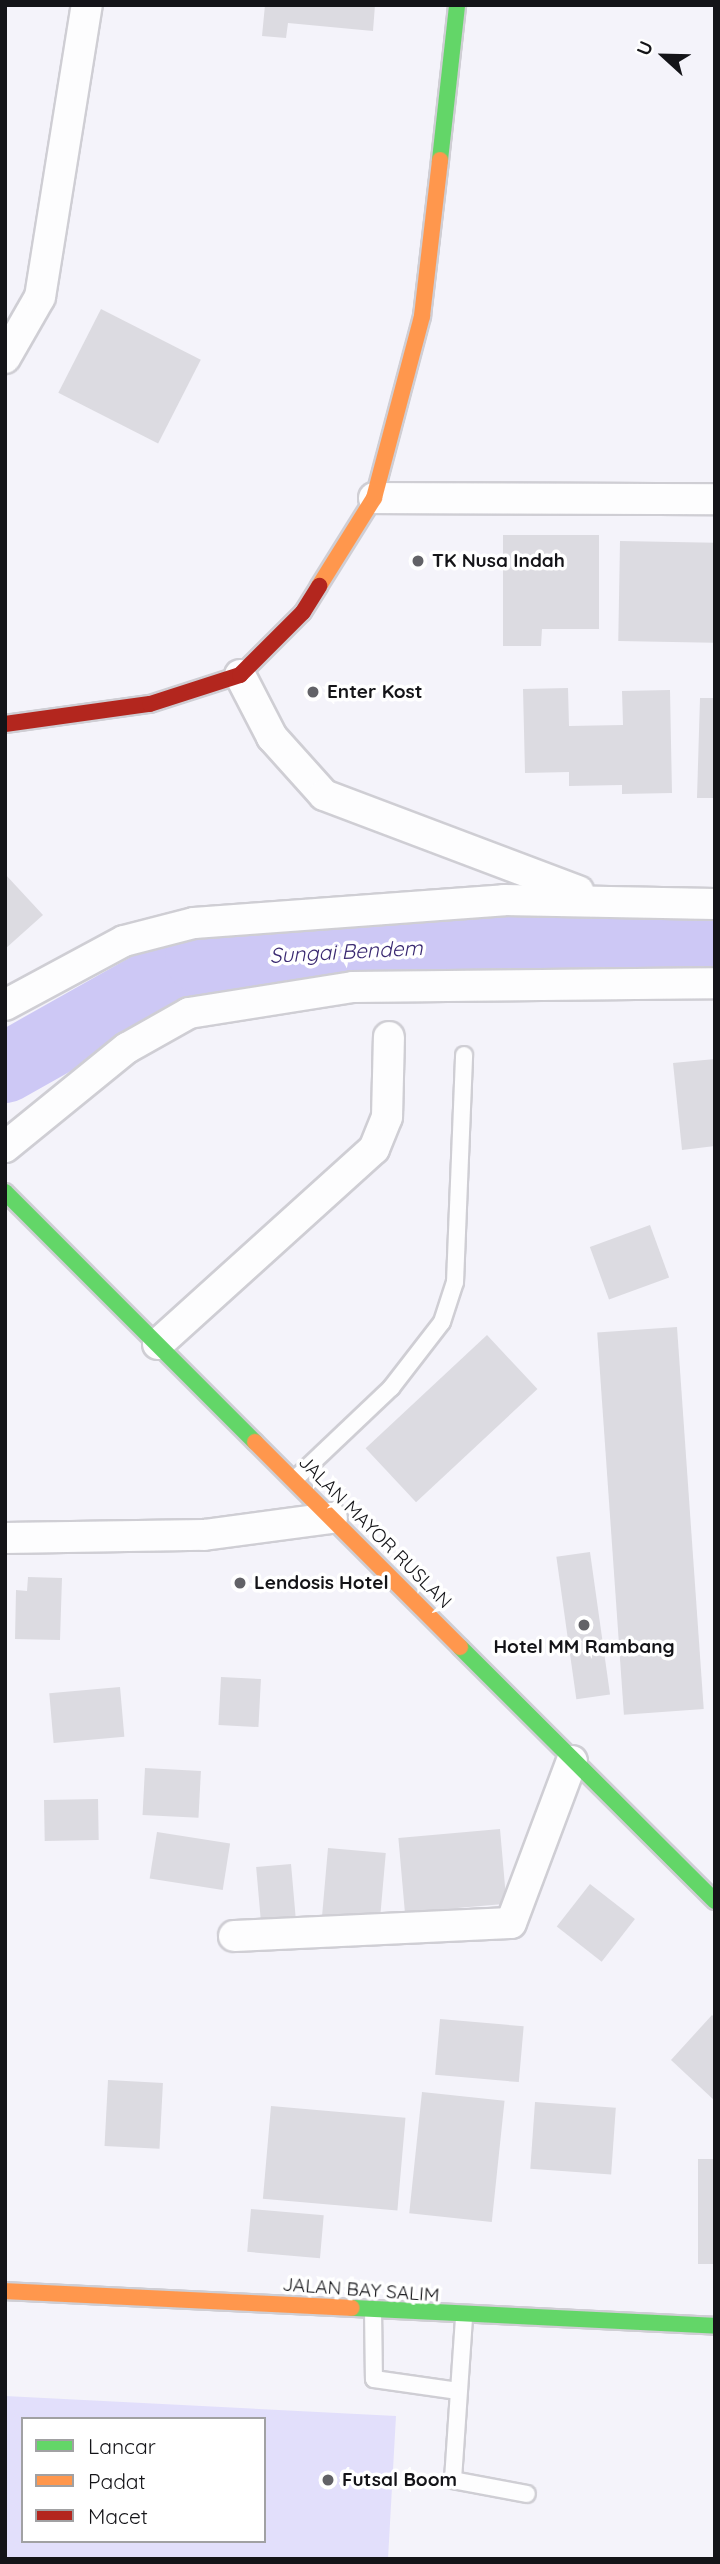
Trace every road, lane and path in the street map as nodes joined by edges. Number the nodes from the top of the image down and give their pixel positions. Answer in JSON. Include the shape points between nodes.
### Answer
{"nodes":[{"id":1,"x":87,"y":5,"type":"edge"},
{"id":2,"x":457,"y":5,"type":"edge"},
{"id":3,"x":5,"y":359,"type":"edge"},
{"id":4,"x":374,"y":498,"type":"junction"},
{"id":5,"x":715,"y":499,"type":"edge"},
{"id":6,"x":240,"y":675,"type":"junction"},
{"id":7,"x":5,"y":724,"type":"edge"},
{"id":8,"x":599,"y":898,"type":"junction"},
{"id":9,"x":715,"y":904,"type":"edge"},
{"id":10,"x":715,"y":983,"type":"edge"},
{"id":11,"x":5,"y":1005,"type":"edge"},
{"id":12,"x":389,"y":1037,"type":"dead end"},
{"id":13,"x":464,"y":1055,"type":"dead end"},
{"id":14,"x":5,"y":1147,"type":"edge"},
{"id":15,"x":5,"y":1192,"type":"edge"},
{"id":16,"x":158,"y":1344,"type":"junction"},
{"id":17,"x":294,"y":1480,"type":"junction"},
{"id":18,"x":332,"y":1518,"type":"junction"},
{"id":19,"x":5,"y":1538,"type":"edge"},
{"id":20,"x":572,"y":1761,"type":"junction"},
{"id":21,"x":715,"y":1901,"type":"edge"},
{"id":22,"x":234,"y":1936,"type":"dead end"},
{"id":23,"x":5,"y":2291,"type":"edge"},
{"id":24,"x":373,"y":2310,"type":"junction"},
{"id":25,"x":464,"y":2318,"type":"junction"},
{"id":26,"x":715,"y":2326,"type":"edge"},
{"id":27,"x":458,"y":2391,"type":"junction"},
{"id":28,"x":527,"y":2494,"type":"dead end"}],
"edges":[{"from":1,"to":3,"type":"street","via":[[40,297]]},
{"from":2,"to":4,"type":"street","via":[[422,316]]},
{"from":4,"to":5,"type":"street"},
{"from":4,"to":6,"type":"street","via":[[303,611]]},
{"from":6,"to":7,"type":"street","via":[[150,704]]},
{"from":6,"to":8,"type":"street","via":[[272,737],[324,794]]},
{"from":8,"to":9,"type":"street"},
{"from":8,"to":11,"type":"street","via":[[169,927],[92,955]]},
{"from":10,"to":14,"type":"street","via":[[353,987],[189,1013],[69,1092]]},
{"from":12,"to":16,"type":"street","via":[[387,1117],[374,1149]]},
{"from":13,"to":17,"type":"lane","via":[[455,1282],[442,1322],[390,1388]]},
{"from":15,"to":16,"type":"street","name":"JALAN MAYOR RUSLAN"},
{"from":16,"to":17,"type":"street","name":"JALAN MAYOR RUSLAN"},
{"from":17,"to":18,"type":"street","name":"JALAN MAYOR RUSLAN"},
{"from":18,"to":19,"type":"street","via":[[204,1535]]},
{"from":18,"to":20,"type":"street","name":"JALAN MAYOR RUSLAN"},
{"from":20,"to":21,"type":"street","name":"JALAN MAYOR RUSLAN"},
{"from":20,"to":22,"type":"street","via":[[511,1923]]},
{"from":23,"to":24,"type":"street","name":"JALAN BAY SALIM"},
{"from":24,"to":25,"type":"street","name":"JALAN BAY SALIM"},
{"from":24,"to":27,"type":"lane","via":[[373,2379]]},
{"from":25,"to":26,"type":"street","name":"JALAN BAY SALIM"},
{"from":25,"to":27,"type":"lane"},
{"from":27,"to":28,"type":"lane","via":[[453,2480]]}]}
